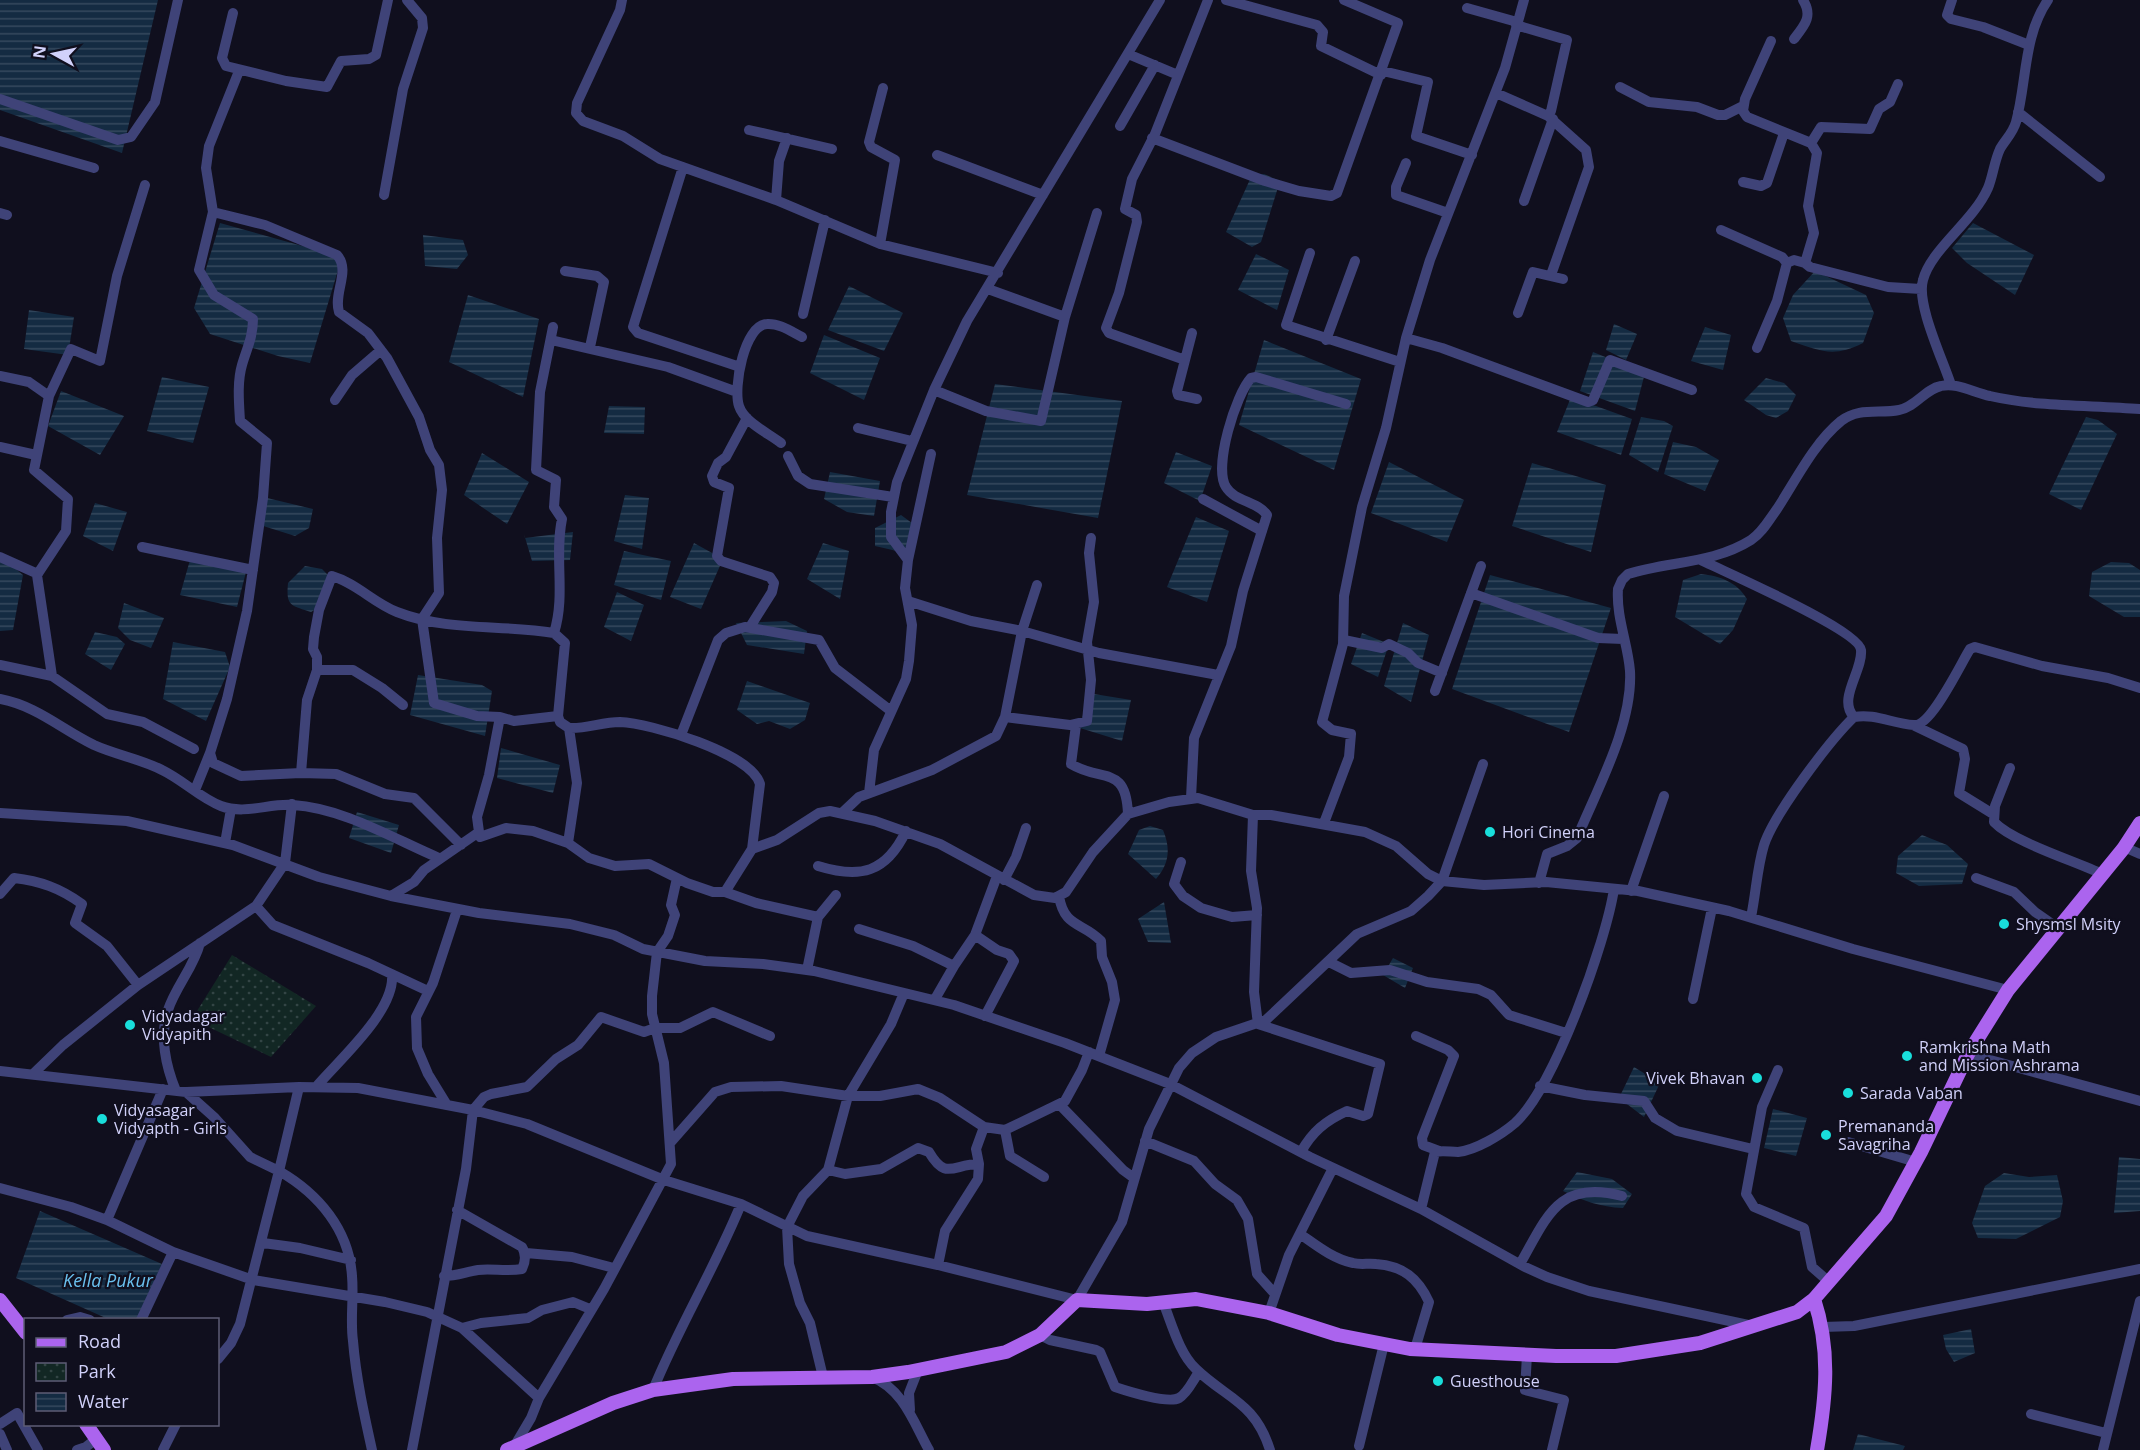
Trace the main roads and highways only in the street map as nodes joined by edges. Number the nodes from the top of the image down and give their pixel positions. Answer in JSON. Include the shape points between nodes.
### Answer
{"nodes":[{"id":1,"x":2140,"y":823,"type":"edge"},
{"id":2,"x":1814,"y":1299,"type":"junction"},
{"id":3,"x":0,"y":1300,"type":"edge"},
{"id":4,"x":24,"y":1330,"type":"edge"},
{"id":5,"x":87,"y":1426,"type":"edge"},
{"id":6,"x":100,"y":1444,"type":"edge"},
{"id":7,"x":511,"y":1448,"type":"edge"},
{"id":8,"x":1818,"y":1450,"type":"edge"}],
"edges":[{"from":1,"to":2,"type":"main road","via":[[2008,990],[1968,1054],[1886,1216]]},
{"from":2,"to":7,"type":"main road","via":[[1797,1312],[1700,1343],[1616,1356],[1414,1349],[1338,1335],[1269,1313],[1196,1299],[1077,1300],[1040,1335],[1006,1352],[872,1377],[733,1379],[653,1390],[612,1403]]},
{"from":2,"to":8,"type":"main road","via":[[1826,1354]]},
{"from":3,"to":4,"type":"main road"},
{"from":5,"to":6,"type":"main road"}]}
